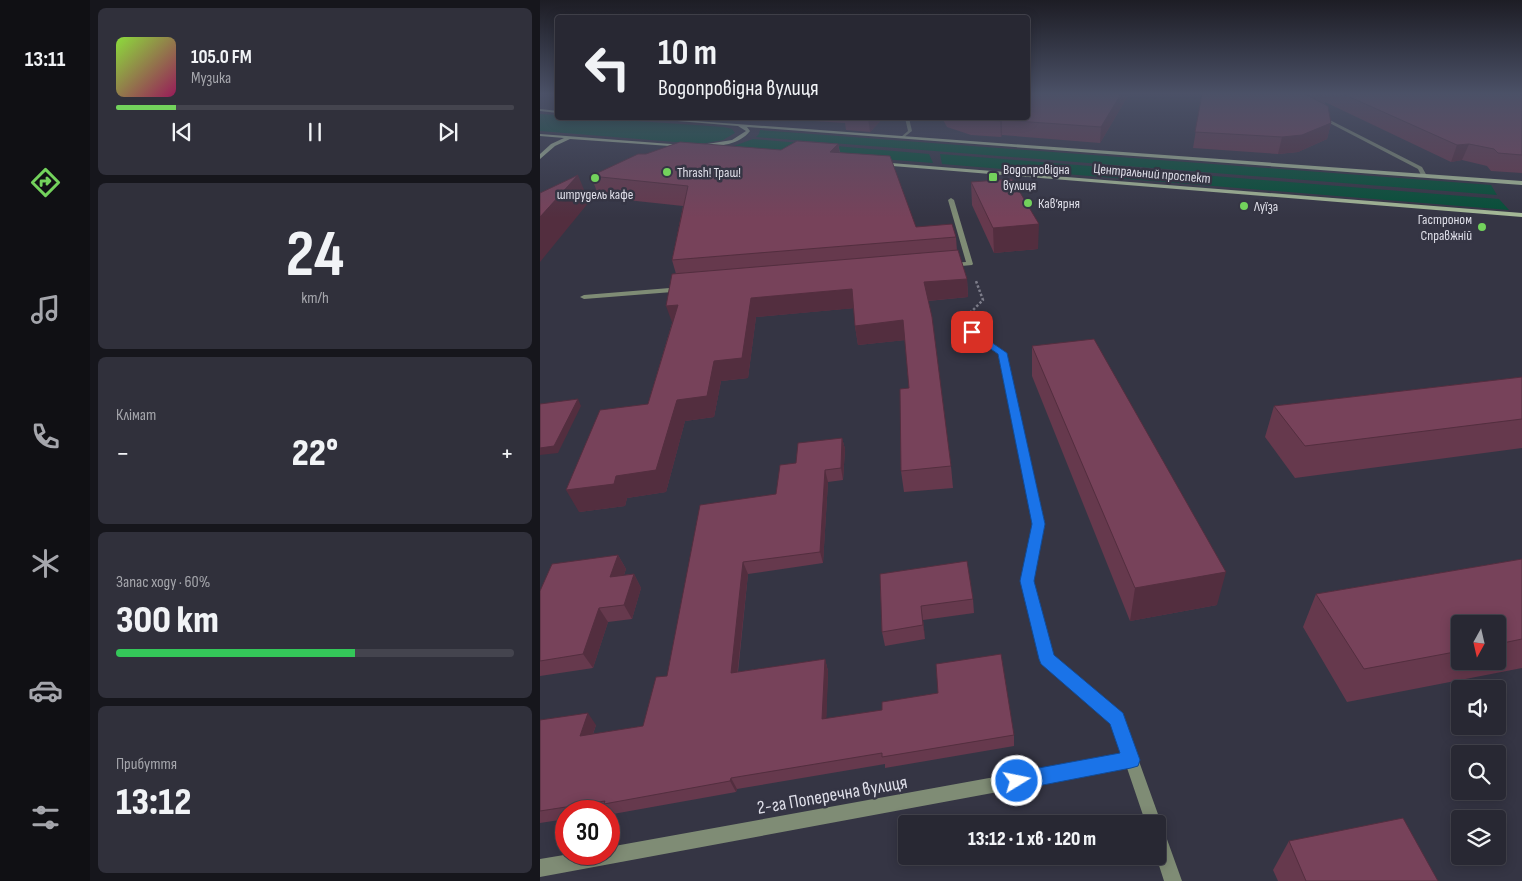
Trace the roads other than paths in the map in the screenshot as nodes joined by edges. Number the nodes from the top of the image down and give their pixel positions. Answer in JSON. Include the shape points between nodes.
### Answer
{"nodes":[{"id":1,"x":542,"y":135,"type":"edge"},
{"id":2,"x":744,"y":135,"type":"edge"},
{"id":3,"x":877,"y":135,"type":"edge"},
{"id":4,"x":1357,"y":135,"type":"edge"},
{"id":5,"x":569,"y":137,"type":"junction"},
{"id":6,"x":903,"y":137,"type":"joint"},
{"id":7,"x":694,"y":147,"type":"junction"},
{"id":8,"x":727,"y":150,"type":"edge"},
{"id":9,"x":540,"y":157,"type":"edge"},
{"id":10,"x":870,"y":162,"type":"edge"},
{"id":11,"x":1424,"y":176,"type":"junction"},
{"id":12,"x":1522,"y":183,"type":"edge"},
{"id":13,"x":951,"y":200,"type":"dead end"},
{"id":14,"x":1522,"y":215,"type":"edge"},
{"id":15,"x":940,"y":266,"type":"edge"},
{"id":16,"x":692,"y":288,"type":"edge"},
{"id":17,"x":584,"y":297,"type":"dead end"},
{"id":18,"x":972,"y":332,"type":"road end"},
{"id":19,"x":1131,"y":760,"type":"junction"},
{"id":20,"x":1151,"y":815,"type":"edge"},
{"id":21,"x":1166,"y":860,"type":"edge"},
{"id":22,"x":540,"y":868,"type":"edge"},
{"id":23,"x":1173,"y":881,"type":"edge"}],
"edges":[{"from":1,"to":5,"type":"main road"},
{"from":2,"to":7,"type":"main road","via":[[720,144]]},
{"from":3,"to":6,"type":"main road","name":"Центральний проспект"},
{"from":4,"to":11,"type":"street","via":[[1420,168]]},
{"from":5,"to":7,"type":"main road"},
{"from":5,"to":9,"type":"main road"},
{"from":6,"to":11,"type":"main road","name":"Центральний проспект"},
{"from":7,"to":8,"type":"main road"},
{"from":10,"to":14,"type":"main road","name":"Центральний проспект"},
{"from":11,"to":12,"type":"main road","name":"Центральний проспект"},
{"from":13,"to":15,"type":"street","via":[[970,264]]},
{"from":16,"to":17,"type":"street"},
{"from":18,"to":19,"type":"street","via":[[1002,353],[1039,524],[1027,581],[1047,659],[1117,719]]},
{"from":19,"to":20,"type":"street"},
{"from":19,"to":22,"type":"street","name":"2-га Поперечна вулиця"},
{"from":21,"to":23,"type":"street"}]}
